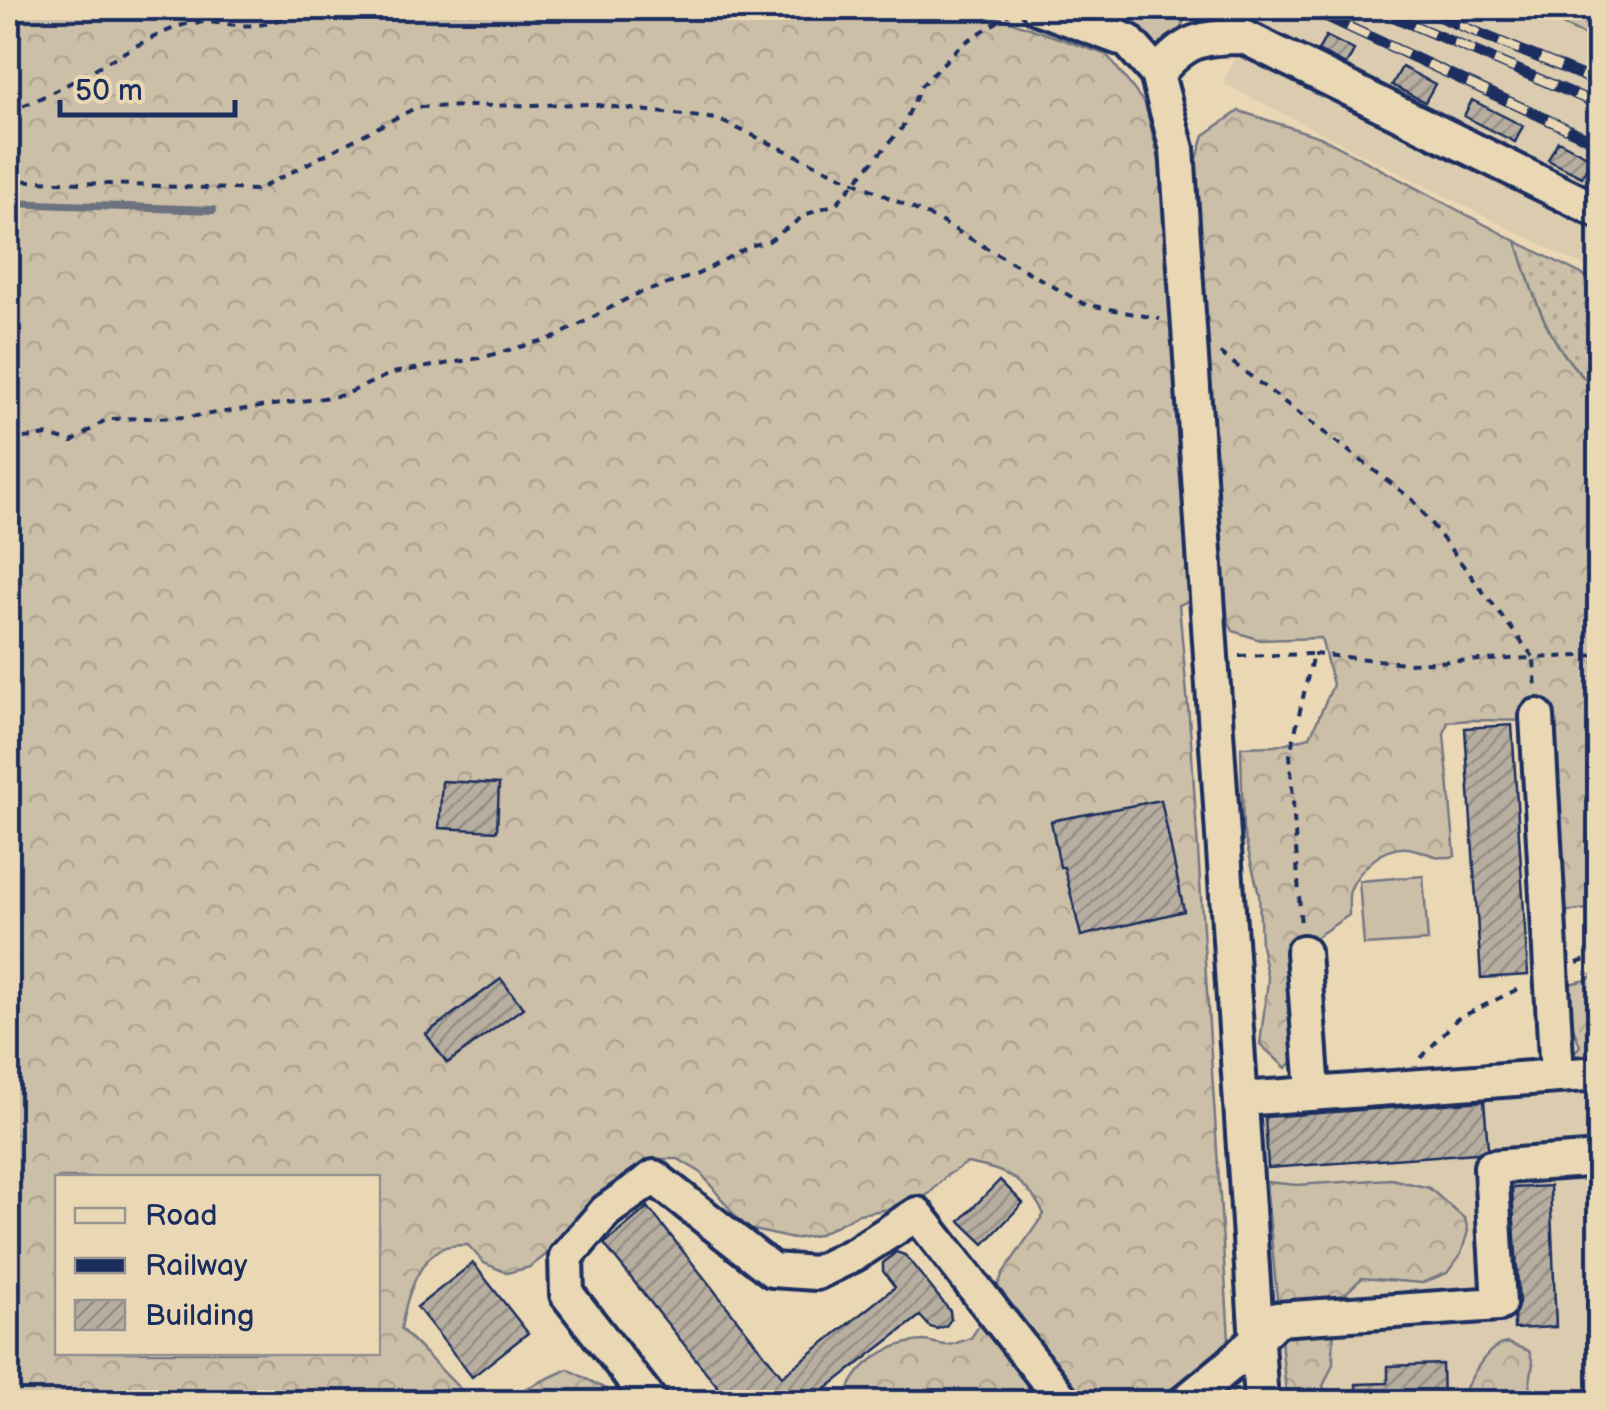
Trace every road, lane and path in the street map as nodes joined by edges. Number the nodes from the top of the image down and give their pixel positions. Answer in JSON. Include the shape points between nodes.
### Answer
{"nodes":[{"id":1,"x":307,"y":8,"type":"edge"},
{"id":2,"x":1020,"y":8,"type":"edge"},
{"id":3,"x":1039,"y":8,"type":"edge"},
{"id":4,"x":1156,"y":74,"type":"junction"},
{"id":5,"x":8,"y":111,"type":"edge"},
{"id":6,"x":8,"y":180,"type":"edge"},
{"id":7,"x":854,"y":180,"type":"junction"},
{"id":8,"x":1600,"y":212,"type":"edge"},
{"id":9,"x":1189,"y":330,"type":"junction"},
{"id":10,"x":8,"y":440,"type":"edge"},
{"id":11,"x":1313,"y":654,"type":"junction"},
{"id":12,"x":1600,"y":655,"type":"edge"},
{"id":13,"x":1211,"y":657,"type":"junction"},
{"id":14,"x":1534,"y":658,"type":"junction"},
{"id":15,"x":1537,"y":716,"type":"dead end"},
{"id":16,"x":1303,"y":952,"type":"joint"},
{"id":17,"x":1551,"y":972,"type":"junction"},
{"id":18,"x":1600,"y":1073,"type":"edge"},
{"id":19,"x":1557,"y":1076,"type":"junction"},
{"id":20,"x":1394,"y":1088,"type":"junction"},
{"id":21,"x":1313,"y":1093,"type":"junction"},
{"id":22,"x":1241,"y":1099,"type":"junction"},
{"id":23,"x":1600,"y":1159,"type":"edge"},
{"id":24,"x":1257,"y":1337,"type":"junction"},
{"id":25,"x":652,"y":1402,"type":"edge"},
{"id":26,"x":1064,"y":1402,"type":"edge"},
{"id":27,"x":1186,"y":1402,"type":"edge"},
{"id":28,"x":1262,"y":1402,"type":"edge"}],
"edges":[{"from":1,"to":5,"type":"path","via":[[262,25],[185,24]]},
{"from":2,"to":7,"type":"path","via":[[961,45],[921,86],[902,128]]},
{"from":3,"to":4,"type":"street","via":[[1128,42]]},
{"from":4,"to":8,"type":"street","via":[[1176,50],[1210,37],[1244,37]]},
{"from":4,"to":9,"type":"street","via":[[1177,149]]},
{"from":6,"to":7,"type":"path","via":[[257,190],[418,107],[589,104],[718,119]]},
{"from":7,"to":9,"type":"path","via":[[1084,304]]},
{"from":7,"to":10,"type":"path","via":[[837,203],[805,214],[769,241],[634,295],[556,337],[392,373],[344,396],[189,417],[107,420],[72,442],[46,436]]},
{"from":9,"to":13,"type":"street"},
{"from":9,"to":14,"type":"path","via":[[1414,500]]},
{"from":11,"to":13,"type":"path"},
{"from":11,"to":14,"type":"path","via":[[1407,663]]},
{"from":11,"to":16,"type":"path","via":[[1290,754]]},
{"from":12,"to":14,"type":"path"},
{"from":13,"to":22,"type":"street"},
{"from":15,"to":17,"type":"street"},
{"from":16,"to":21,"type":"street"},
{"from":17,"to":19,"type":"street"},
{"from":17,"to":20,"type":"path","via":[[1457,1019]]},
{"from":18,"to":19,"type":"street"},
{"from":19,"to":20,"type":"street"},
{"from":20,"to":21,"type":"street"},
{"from":21,"to":22,"type":"street"},
{"from":22,"to":24,"type":"street"},
{"from":23,"to":24,"type":"street","via":[[1490,1168],[1499,1304],[1277,1319]]},
{"from":24,"to":27,"type":"street"},
{"from":24,"to":28,"type":"street"},
{"from":25,"to":26,"type":"street","via":[[567,1294],[566,1258],[606,1211],[654,1177],[772,1270],[816,1273],[917,1214]]}]}
